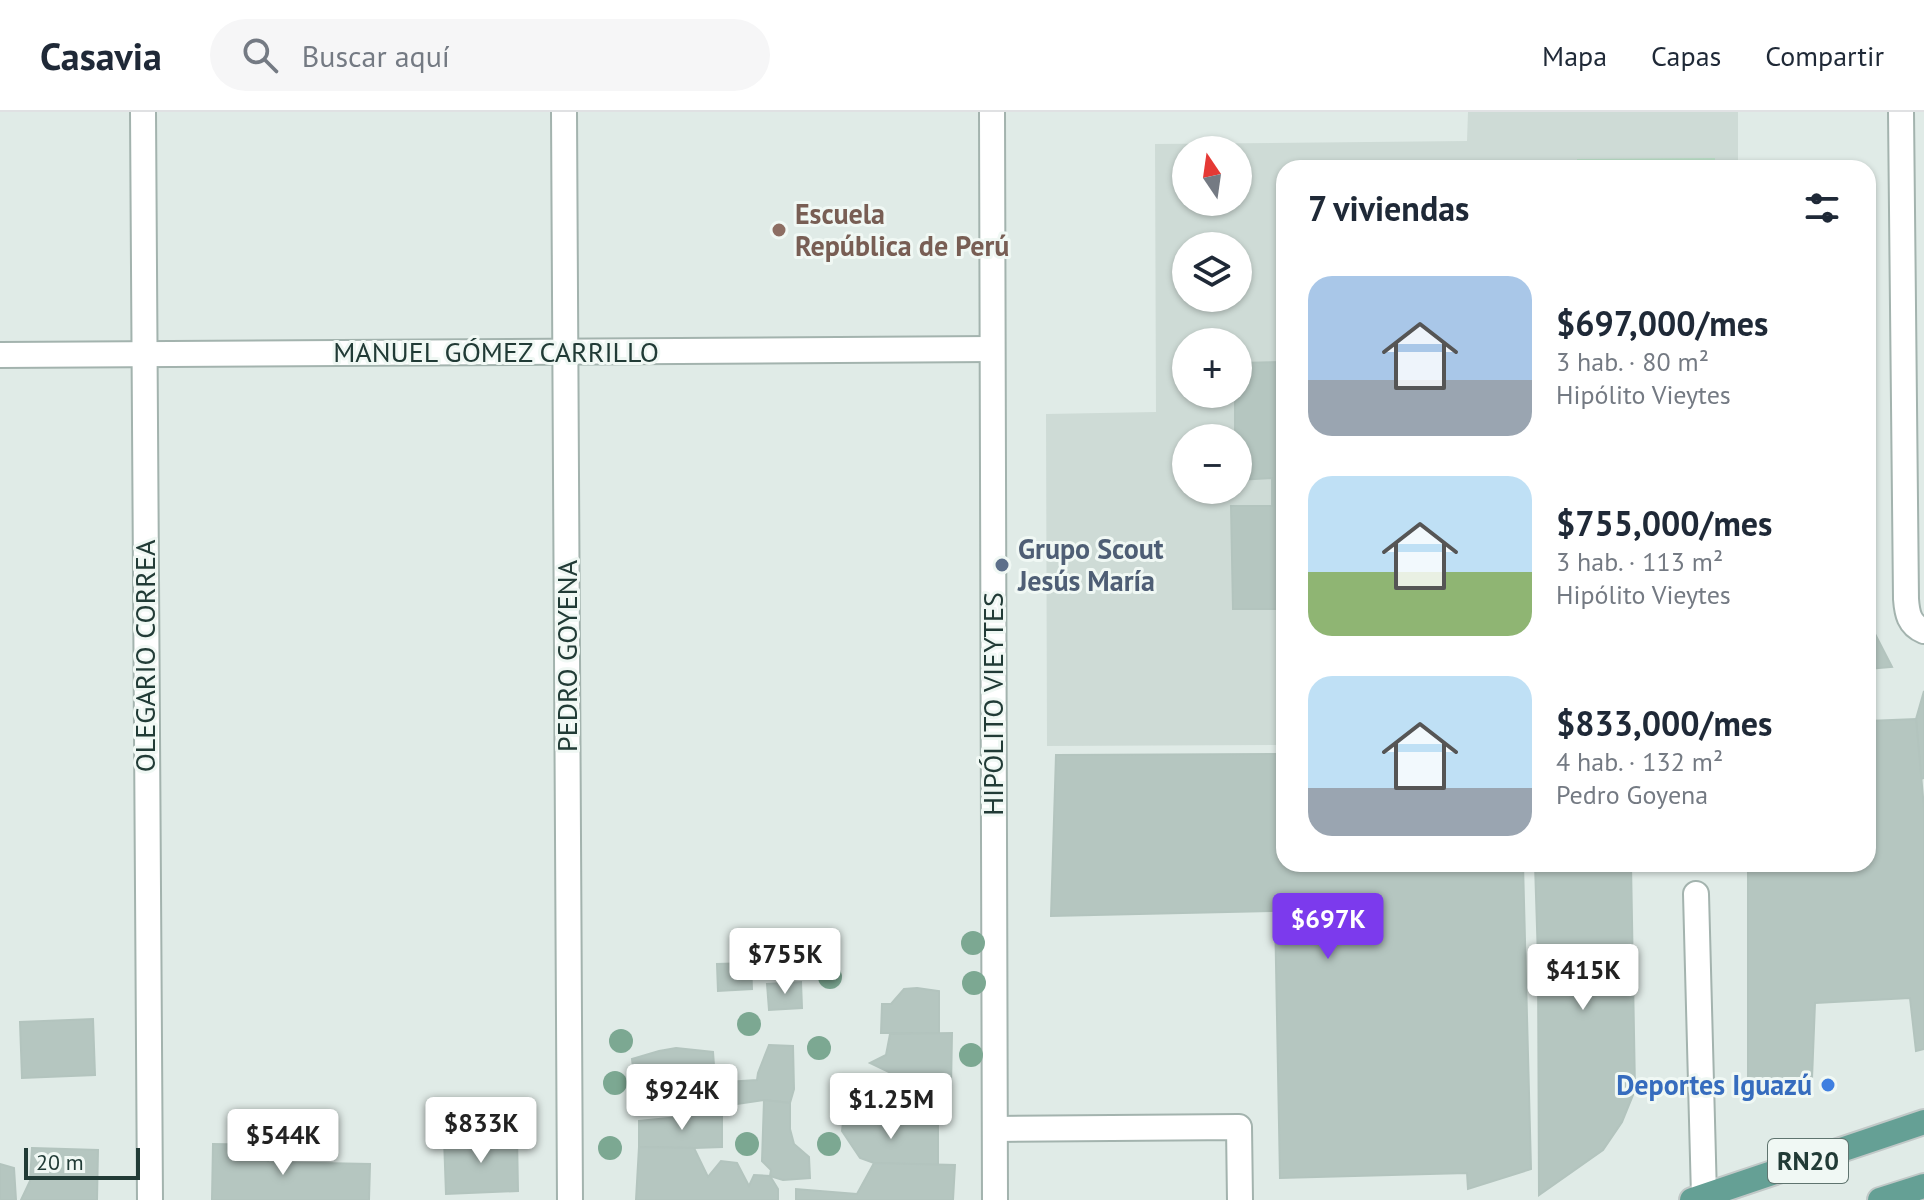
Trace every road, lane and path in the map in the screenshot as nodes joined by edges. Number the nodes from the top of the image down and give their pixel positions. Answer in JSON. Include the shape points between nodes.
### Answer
{"nodes":[{"id":1,"x":143,"y":112,"type":"edge"},
{"id":2,"x":564,"y":112,"type":"edge"},
{"id":3,"x":992,"y":112,"type":"edge"},
{"id":4,"x":1901,"y":112,"type":"edge"},
{"id":5,"x":992,"y":349,"type":"junction"},
{"id":6,"x":565,"y":352,"type":"junction"},
{"id":7,"x":143,"y":354,"type":"junction"},
{"id":8,"x":0,"y":355,"type":"edge"},
{"id":9,"x":1914,"y":528,"type":"edge"},
{"id":10,"x":1924,"y":631,"type":"edge"},
{"id":11,"x":1696,"y":894,"type":"dead end"},
{"id":12,"x":1924,"y":1122,"type":"edge"},
{"id":13,"x":995,"y":1129,"type":"junction"},
{"id":14,"x":1924,"y":1186,"type":"edge"},
{"id":15,"x":1698,"y":1198,"type":"edge"},
{"id":16,"x":150,"y":1200,"type":"edge"},
{"id":17,"x":570,"y":1200,"type":"edge"},
{"id":18,"x":995,"y":1200,"type":"edge"},
{"id":19,"x":1240,"y":1200,"type":"edge"},
{"id":20,"x":1880,"y":1200,"type":"edge"}],
"edges":[{"from":1,"to":7,"type":"street","name":"OLEGARIO CORREA"},
{"from":2,"to":6,"type":"street","name":"PEDRO GOYENA"},
{"from":3,"to":5,"type":"street","name":"HIPÓLITO VIEYTES"},
{"from":4,"to":9,"type":"street"},
{"from":5,"to":6,"type":"street","name":"MANUEL GÓMEZ CARRILLO"},
{"from":5,"to":13,"type":"street","name":"HIPÓLITO VIEYTES"},
{"from":6,"to":7,"type":"street","name":"MANUEL GÓMEZ CARRILLO"},
{"from":6,"to":17,"type":"street","name":"PEDRO GOYENA"},
{"from":7,"to":8,"type":"street","name":"MANUEL GÓMEZ CARRILLO"},
{"from":7,"to":16,"type":"street","name":"OLEGARIO CORREA"},
{"from":9,"to":10,"type":"street","via":[[1906,599],[1908,618]]},
{"from":11,"to":15,"type":"street"},
{"from":12,"to":15,"type":"main road","number":"RN20"},
{"from":13,"to":18,"type":"street","name":"HIPÓLITO VIEYTES"},
{"from":13,"to":19,"type":"street","via":[[1239,1127]]},
{"from":14,"to":20,"type":"main road","number":"RN20"}]}
